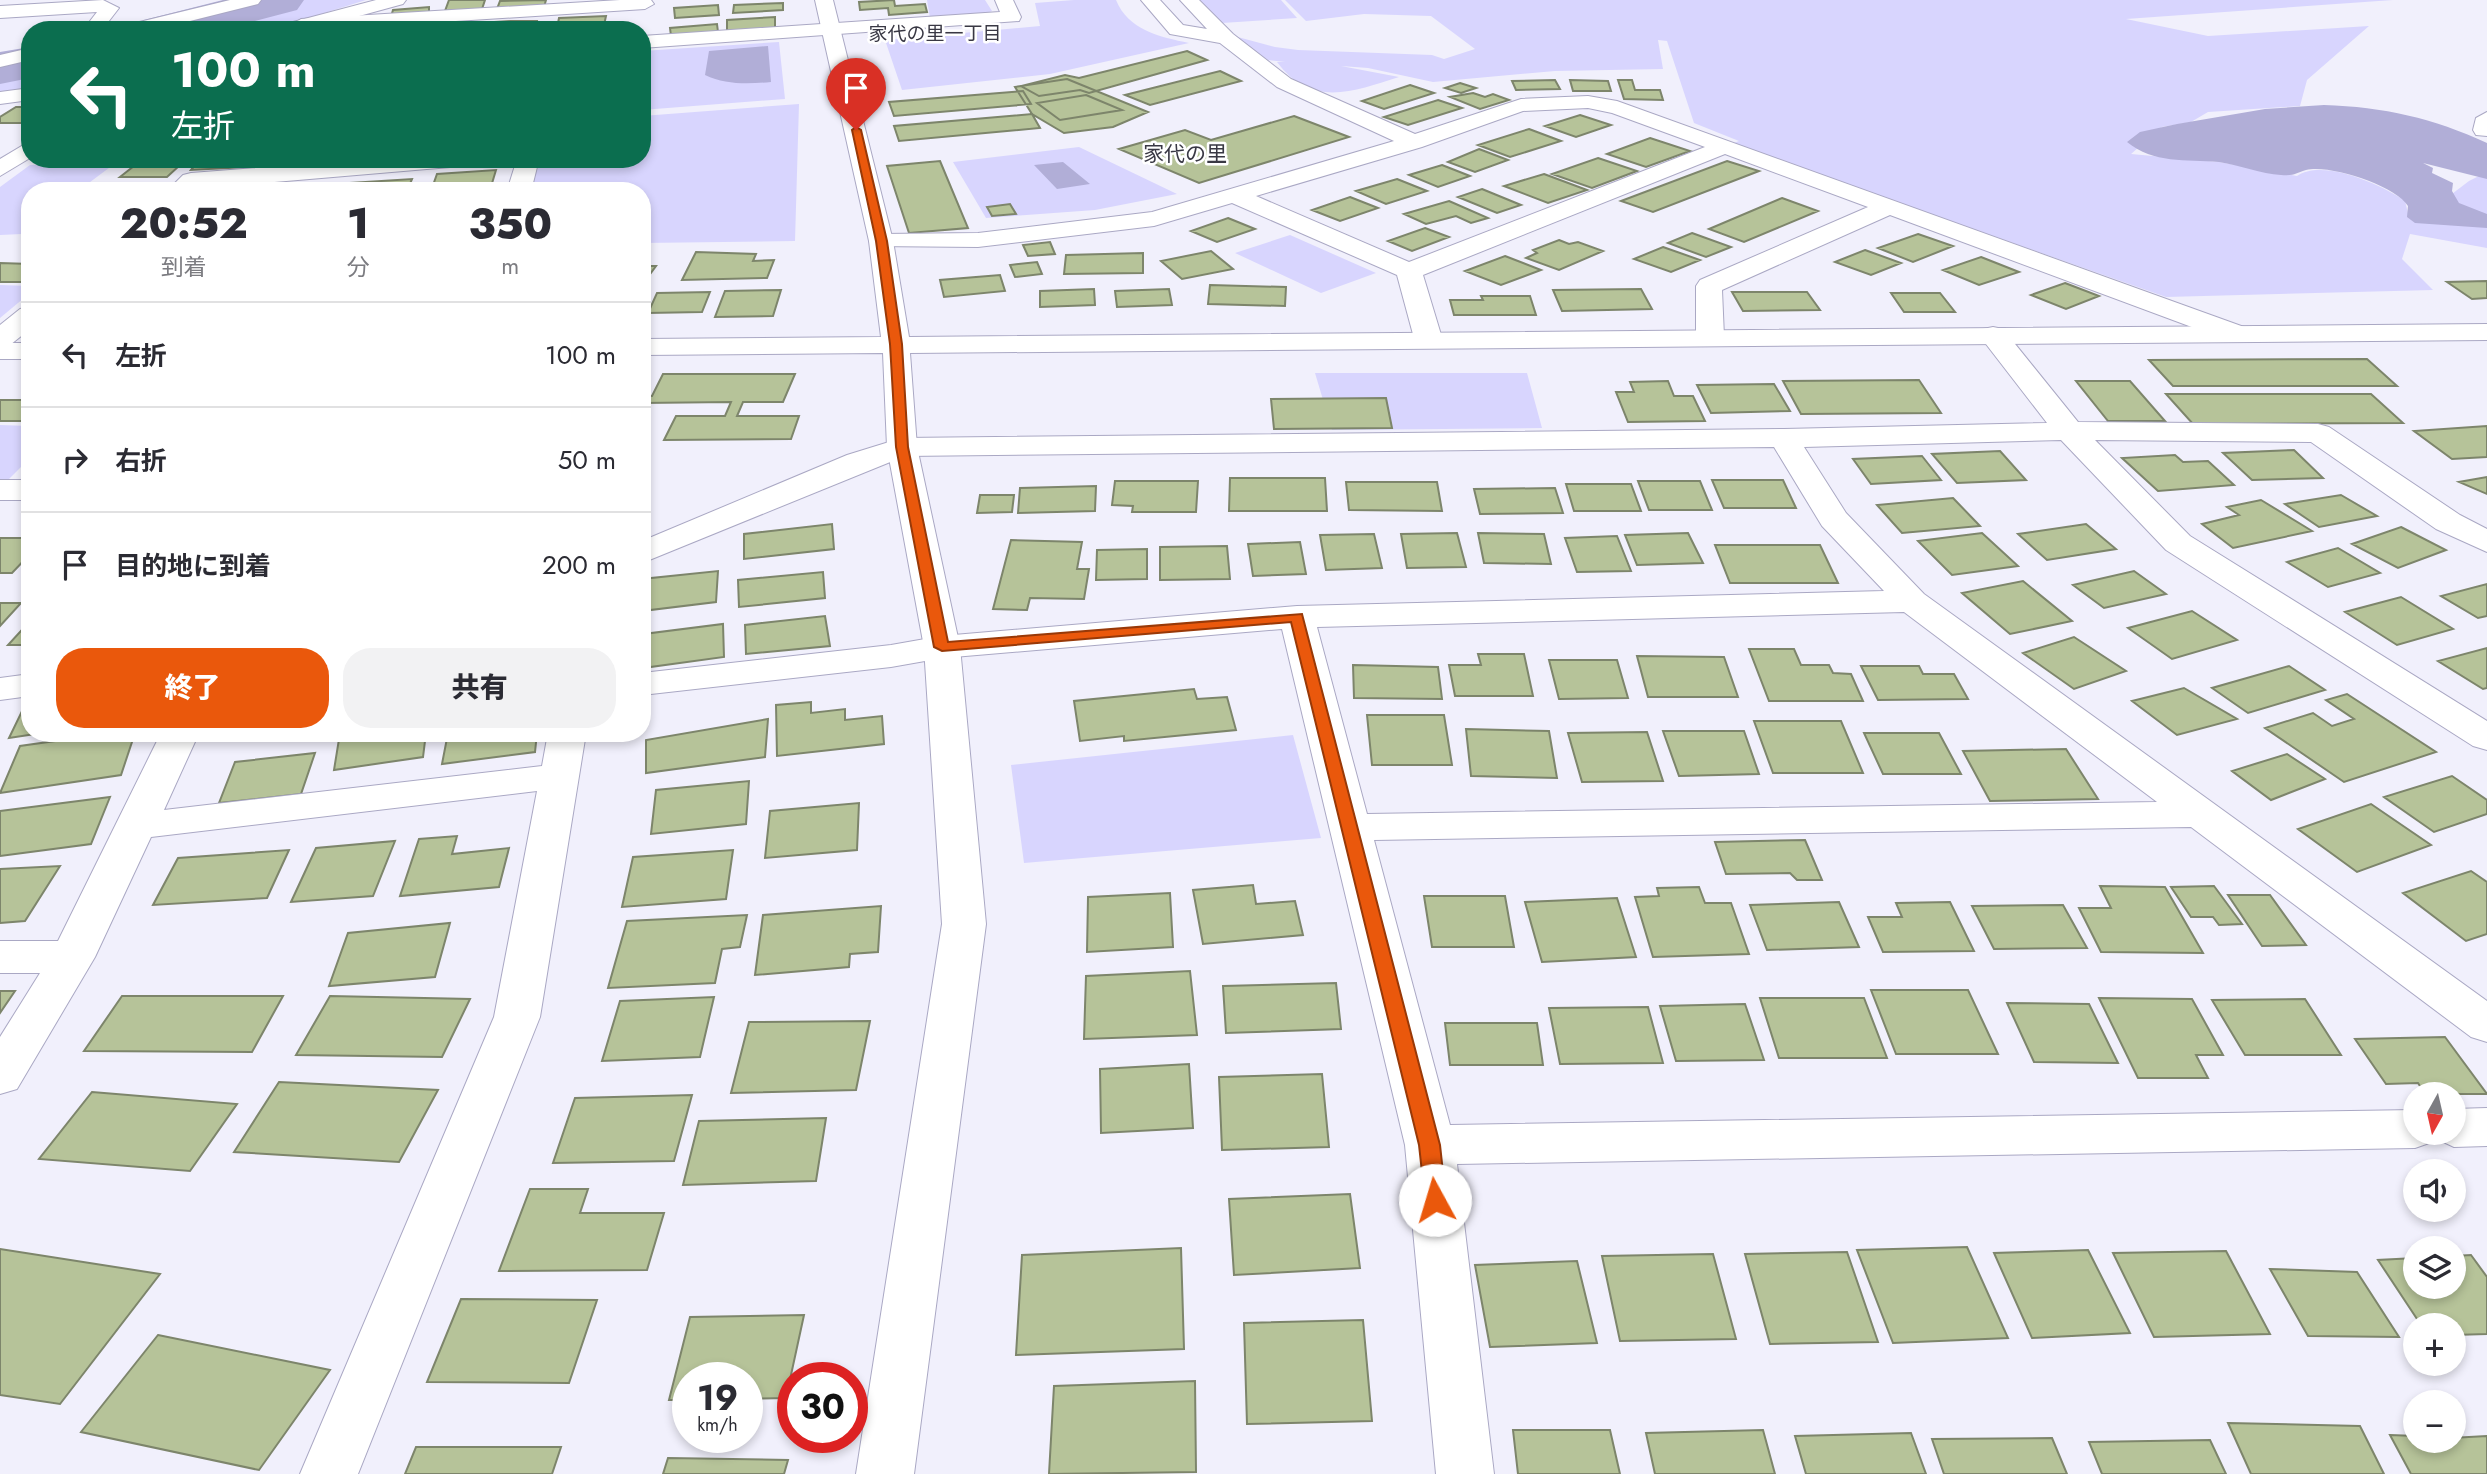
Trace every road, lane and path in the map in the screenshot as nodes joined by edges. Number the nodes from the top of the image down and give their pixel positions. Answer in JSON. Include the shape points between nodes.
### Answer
{"nodes":[{"id":1,"x":252,"y":0,"type":"edge"},
{"id":2,"x":397,"y":0,"type":"edge"},
{"id":3,"x":824,"y":0,"type":"edge"},
{"id":4,"x":1004,"y":0,"type":"edge"},
{"id":5,"x":1150,"y":0,"type":"edge"},
{"id":6,"x":1189,"y":0,"type":"edge"},
{"id":7,"x":645,"y":2,"type":"edge"},
{"id":8,"x":0,"y":12,"type":"edge"},
{"id":9,"x":99,"y":21,"type":"edge"},
{"id":10,"x":167,"y":21,"type":"edge"},
{"id":11,"x":316,"y":21,"type":"edge"},
{"id":12,"x":377,"y":21,"type":"edge"},
{"id":13,"x":645,"y":21,"type":"edge"},
{"id":14,"x":832,"y":30,"type":"junction"},
{"id":15,"x":1226,"y":38,"type":"junction"},
{"id":16,"x":651,"y":41,"type":"edge"},
{"id":17,"x":21,"y":56,"type":"edge"},
{"id":18,"x":0,"y":61,"type":"edge"},
{"id":19,"x":21,"y":95,"type":"edge"},
{"id":20,"x":0,"y":98,"type":"edge"},
{"id":21,"x":1414,"y":142,"type":"junction"},
{"id":22,"x":1726,"y":146,"type":"junction"},
{"id":23,"x":21,"y":154,"type":"edge"},
{"id":24,"x":1,"y":167,"type":"edge"},
{"id":25,"x":346,"y":168,"type":"edge"},
{"id":26,"x":189,"y":182,"type":"edge"},
{"id":27,"x":1237,"y":197,"type":"junction"},
{"id":28,"x":1891,"y":206,"type":"junction"},
{"id":29,"x":881,"y":241,"type":"junction"},
{"id":30,"x":1409,"y":271,"type":"junction"},
{"id":31,"x":21,"y":322,"type":"edge"},
{"id":32,"x":2487,"y":331,"type":"edge"},
{"id":33,"x":2234,"y":333,"type":"junction"},
{"id":34,"x":1993,"y":335,"type":"junction"},
{"id":35,"x":1710,"y":337,"type":"junction"},
{"id":36,"x":1428,"y":338,"type":"junction"},
{"id":37,"x":0,"y":339,"type":"edge"},
{"id":38,"x":896,"y":344,"type":"junction"},
{"id":39,"x":651,"y":347,"type":"edge"},
{"id":40,"x":0,"y":351,"type":"edge"},
{"id":41,"x":21,"y":351,"type":"edge"},
{"id":42,"x":2069,"y":431,"type":"junction"},
{"id":43,"x":1784,"y":438,"type":"junction"},
{"id":44,"x":902,"y":447,"type":"junction"},
{"id":45,"x":0,"y":490,"type":"edge"},
{"id":46,"x":21,"y":490,"type":"edge"},
{"id":47,"x":2487,"y":542,"type":"edge"},
{"id":48,"x":651,"y":549,"type":"edge"},
{"id":49,"x":1912,"y":601,"type":"junction"},
{"id":50,"x":1297,"y":617,"type":"junction"},
{"id":51,"x":942,"y":647,"type":"junction"},
{"id":52,"x":651,"y":683,"type":"edge"},
{"id":53,"x":21,"y":686,"type":"edge"},
{"id":54,"x":0,"y":689,"type":"edge"},
{"id":55,"x":2487,"y":738,"type":"edge"},
{"id":56,"x":176,"y":742,"type":"edge"},
{"id":57,"x":563,"y":755,"type":"edge"},
{"id":58,"x":2201,"y":814,"type":"junction"},
{"id":59,"x":136,"y":826,"type":"junction"},
{"id":60,"x":1350,"y":827,"type":"junction"},
{"id":61,"x":0,"y":957,"type":"edge"},
{"id":62,"x":73,"y":957,"type":"junction"},
{"id":63,"x":2487,"y":1025,"type":"edge"},
{"id":64,"x":0,"y":1076,"type":"edge"},
{"id":65,"x":2466,"y":1128,"type":"edge"},
{"id":66,"x":2487,"y":1128,"type":"edge"},
{"id":67,"x":2403,"y":1129,"type":"edge"},
{"id":68,"x":1430,"y":1145,"type":"junction"},
{"id":69,"x":330,"y":1474,"type":"edge"},
{"id":70,"x":885,"y":1474,"type":"edge"},
{"id":71,"x":1465,"y":1474,"type":"edge"}],
"edges":[{"from":1,"to":10,"type":"street"},
{"from":2,"to":11,"type":"street"},
{"from":3,"to":14,"type":"street"},
{"from":4,"to":14,"type":"street","via":[[1012,18]]},
{"from":5,"to":15,"type":"street","via":[[1177,30]]},
{"from":6,"to":15,"type":"street"},
{"from":7,"to":12,"type":"street"},
{"from":7,"to":13,"type":"street"},
{"from":8,"to":9,"type":"street","via":[[110,8]]},
{"from":14,"to":16,"type":"street"},
{"from":14,"to":29,"type":"street"},
{"from":15,"to":21,"type":"street","via":[[1284,82]]},
{"from":17,"to":18,"type":"street"},
{"from":19,"to":20,"type":"street"},
{"from":21,"to":22,"type":"street","via":[[1521,105],[1553,101],[1617,107]]},
{"from":21,"to":27,"type":"street"},
{"from":22,"to":28,"type":"street"},
{"from":22,"to":30,"type":"street"},
{"from":23,"to":24,"type":"street"},
{"from":25,"to":26,"type":"street"},
{"from":27,"to":29,"type":"street","via":[[1154,219],[1063,232],[978,240]]},
{"from":27,"to":30,"type":"street"},
{"from":28,"to":33,"type":"street"},
{"from":28,"to":35,"type":"street","via":[[1709,286]]},
{"from":29,"to":38,"type":"street"},
{"from":30,"to":36,"type":"street"},
{"from":31,"to":37,"type":"street"},
{"from":32,"to":33,"type":"street"},
{"from":33,"to":34,"type":"street"},
{"from":34,"to":35,"type":"street"},
{"from":34,"to":42,"type":"street"},
{"from":35,"to":36,"type":"street"},
{"from":36,"to":38,"type":"street"},
{"from":38,"to":39,"type":"street"},
{"from":38,"to":44,"type":"street"},
{"from":40,"to":41,"type":"street"},
{"from":42,"to":43,"type":"street"},
{"from":42,"to":47,"type":"street","via":[[2318,433],[2448,522]]},
{"from":42,"to":55,"type":"street","via":[[2178,543]]},
{"from":43,"to":44,"type":"street"},
{"from":43,"to":49,"type":"street","via":[[1833,519]]},
{"from":44,"to":48,"type":"street"},
{"from":44,"to":51,"type":"street"},
{"from":45,"to":46,"type":"street"},
{"from":49,"to":50,"type":"street"},
{"from":49,"to":58,"type":"street"},
{"from":50,"to":51,"type":"street"},
{"from":50,"to":60,"type":"street"},
{"from":51,"to":52,"type":"street"},
{"from":51,"to":70,"type":"street","via":[[964,924]]},
{"from":53,"to":54,"type":"street"},
{"from":56,"to":59,"type":"street"},
{"from":57,"to":59,"type":"street"},
{"from":57,"to":69,"type":"street","via":[[517,1017]]},
{"from":58,"to":60,"type":"street"},
{"from":58,"to":63,"type":"street"},
{"from":59,"to":62,"type":"street"},
{"from":60,"to":68,"type":"street"},
{"from":61,"to":62,"type":"street"},
{"from":62,"to":64,"type":"street"},
{"from":65,"to":66,"type":"street"},
{"from":67,"to":68,"type":"street"},
{"from":68,"to":71,"type":"street"}]}
